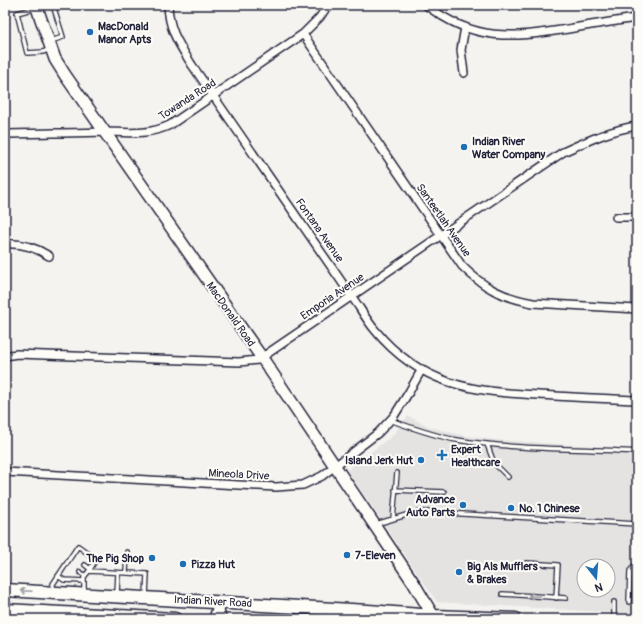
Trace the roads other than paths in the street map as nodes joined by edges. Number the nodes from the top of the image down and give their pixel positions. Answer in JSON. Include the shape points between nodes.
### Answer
{"nodes":[{"id":1,"x":53,"y":5,"type":"edge"},
{"id":2,"x":168,"y":5,"type":"edge"},
{"id":3,"x":328,"y":5,"type":"edge"},
{"id":4,"x":426,"y":5,"type":"edge"},
{"id":5,"x":36,"y":6,"type":"edge"},
{"id":6,"x":637,"y":18,"type":"edge"},
{"id":7,"x":465,"y":27,"type":"junction"},
{"id":8,"x":302,"y":34,"type":"junction"},
{"id":9,"x":50,"y":46,"type":"junction"},
{"id":10,"x":464,"y":73,"type":"dead end"},
{"id":11,"x":214,"y":95,"type":"junction"},
{"id":12,"x":637,"y":126,"type":"edge"},
{"id":13,"x":105,"y":132,"type":"junction"},
{"id":14,"x":5,"y":134,"type":"edge"},
{"id":15,"x":616,"y":217,"type":"dead end"},
{"id":16,"x":637,"y":217,"type":"edge"},
{"id":17,"x":441,"y":235,"type":"junction"},
{"id":18,"x":5,"y":244,"type":"edge"},
{"id":19,"x":49,"y":256,"type":"dead end"},
{"id":20,"x":352,"y":296,"type":"junction"},
{"id":21,"x":637,"y":309,"type":"edge"},
{"id":22,"x":5,"y":356,"type":"edge"},
{"id":23,"x":262,"y":358,"type":"junction"},
{"id":24,"x":422,"y":369,"type":"junction"},
{"id":25,"x":637,"y":400,"type":"edge"},
{"id":26,"x":390,"y":420,"type":"junction"},
{"id":27,"x":487,"y":444,"type":"junction"},
{"id":28,"x":637,"y":452,"type":"edge"},
{"id":29,"x":334,"y":465,"type":"junction"},
{"id":30,"x":5,"y":472,"type":"edge"},
{"id":31,"x":397,"y":473,"type":"dead end"},
{"id":32,"x":508,"y":477,"type":"dead end"},
{"id":33,"x":395,"y":490,"type":"junction"},
{"id":34,"x":444,"y":492,"type":"dead end"},
{"id":35,"x":393,"y":519,"type":"junction"},
{"id":36,"x":637,"y":524,"type":"edge"},
{"id":37,"x":374,"y":525,"type":"junction"},
{"id":38,"x":127,"y":552,"type":"dead end"},
{"id":39,"x":71,"y":556,"type":"junction"},
{"id":40,"x":75,"y":559,"type":"dead end"},
{"id":41,"x":66,"y":563,"type":"junction"},
{"id":42,"x":637,"y":563,"type":"edge"},
{"id":43,"x":519,"y":564,"type":"dead end"},
{"id":44,"x":85,"y":565,"type":"dead end"},
{"id":45,"x":70,"y":566,"type":"dead end"},
{"id":46,"x":89,"y":570,"type":"junction"},
{"id":47,"x":80,"y":572,"type":"dead end"},
{"id":48,"x":118,"y":573,"type":"junction"},
{"id":49,"x":126,"y":573,"type":"junction"},
{"id":50,"x":58,"y":576,"type":"junction"},
{"id":51,"x":85,"y":576,"type":"junction"},
{"id":52,"x":84,"y":581,"type":"junction"},
{"id":53,"x":5,"y":590,"type":"edge"},
{"id":54,"x":52,"y":592,"type":"junction"},
{"id":55,"x":84,"y":594,"type":"junction"},
{"id":56,"x":502,"y":594,"type":"dead end"},
{"id":57,"x":117,"y":596,"type":"junction"},
{"id":58,"x":146,"y":597,"type":"junction"},
{"id":59,"x":556,"y":598,"type":"junction"},
{"id":60,"x":566,"y":598,"type":"dead end"},
{"id":61,"x":218,"y":601,"type":"junction"},
{"id":62,"x":614,"y":602,"type":"dead end"},
{"id":63,"x":629,"y":602,"type":"dead end"},
{"id":64,"x":5,"y":610,"type":"edge"},
{"id":65,"x":435,"y":617,"type":"edge"},
{"id":66,"x":122,"y":618,"type":"edge"},
{"id":67,"x":160,"y":619,"type":"edge"},
{"id":68,"x":175,"y":619,"type":"edge"},
{"id":69,"x":213,"y":619,"type":"edge"},
{"id":70,"x":222,"y":619,"type":"edge"},
{"id":71,"x":516,"y":619,"type":"edge"},
{"id":72,"x":614,"y":619,"type":"edge"}],
"edges":[{"from":1,"to":9,"type":"lane","via":[[63,37]]},
{"from":2,"to":11,"type":"street","name":"Fontana Avenue","via":[[175,38]]},
{"from":3,"to":8,"type":"street","name":"Towanda Road","via":[[320,17]]},
{"from":4,"to":7,"type":"street"},
{"from":5,"to":9,"type":"street","name":"MacDonald Road"},
{"from":5,"to":9,"type":"lane","via":[[17,13],[28,53],[43,52]]},
{"from":6,"to":7,"type":"street","via":[[514,36],[482,33]]},
{"from":7,"to":10,"type":"street","via":[[462,50]]},
{"from":8,"to":11,"type":"street","name":"Towanda Road"},
{"from":8,"to":17,"type":"street","name":"Santeetlah Avenue"},
{"from":9,"to":13,"type":"street","name":"MacDonald Road","via":[[65,75]]},
{"from":11,"to":13,"type":"street","name":"Towanda Road","via":[[161,129],[141,133]]},
{"from":11,"to":20,"type":"street","name":"Fontana Avenue"},
{"from":12,"to":17,"type":"street","name":"Emporia Avenue","via":[[598,136],[563,152]]},
{"from":13,"to":14,"type":"street","name":"Towanda Road"},
{"from":13,"to":23,"type":"street","name":"MacDonald Road"},
{"from":15,"to":16,"type":"street"},
{"from":17,"to":20,"type":"street","name":"Emporia Avenue"},
{"from":17,"to":21,"type":"street","name":"Santeetlah Avenue","via":[[462,266],[473,277],[506,296],[533,303]]},
{"from":18,"to":19,"type":"street","via":[[32,247]]},
{"from":20,"to":23,"type":"street","name":"Emporia Avenue"},
{"from":20,"to":24,"type":"street","name":"Fontana Avenue","via":[[375,330],[395,350]]},
{"from":22,"to":23,"type":"street","name":"Emporia Avenue","via":[[17,354],[249,362]]},
{"from":23,"to":29,"type":"street","name":"MacDonald Road"},
{"from":24,"to":25,"type":"street","name":"Fontana Avenue","via":[[449,383],[483,391]]},
{"from":24,"to":26,"type":"street","name":"Mineola Drive"},
{"from":26,"to":27,"type":"lane","via":[[456,440]]},
{"from":26,"to":29,"type":"street","name":"Mineola Drive","via":[[378,433]]},
{"from":27,"to":28,"type":"lane"},
{"from":27,"to":32,"type":"lane","via":[[494,463]]},
{"from":29,"to":30,"type":"street","name":"Mineola Drive","via":[[322,476],[303,485],[276,487]]},
{"from":29,"to":37,"type":"street","name":"MacDonald Road"},
{"from":31,"to":33,"type":"lane"},
{"from":33,"to":34,"type":"lane"},
{"from":33,"to":35,"type":"lane"},
{"from":35,"to":36,"type":"lane","via":[[428,512]]},
{"from":35,"to":37,"type":"lane"},
{"from":37,"to":65,"type":"street","name":"MacDonald Road"},
{"from":38,"to":49,"type":"lane"},
{"from":39,"to":40,"type":"lane"},
{"from":39,"to":41,"type":"lane"},
{"from":39,"to":46,"type":"lane","via":[[78,546],[96,559]]},
{"from":41,"to":45,"type":"lane"},
{"from":41,"to":50,"type":"lane"},
{"from":42,"to":63,"type":"lane","via":[[630,571]]},
{"from":43,"to":59,"type":"lane","via":[[558,565]]},
{"from":44,"to":46,"type":"lane"},
{"from":46,"to":48,"type":"lane"},
{"from":46,"to":51,"type":"lane"},
{"from":47,"to":51,"type":"lane"},
{"from":48,"to":49,"type":"lane"},
{"from":48,"to":57,"type":"lane"},
{"from":49,"to":58,"type":"lane","via":[[147,574]]},
{"from":50,"to":52,"type":"lane","via":[[64,580]]},
{"from":50,"to":54,"type":"lane"},
{"from":51,"to":52,"type":"lane"},
{"from":52,"to":55,"type":"lane"},
{"from":54,"to":53,"type":"main road","name":"Indian River Road","one_way":true},
{"from":54,"to":55,"type":"main road","name":"Indian River Road"},
{"from":55,"to":57,"type":"main road","name":"Indian River Road"},
{"from":59,"to":56,"type":"lane","one_way":true},
{"from":57,"to":58,"type":"main road","name":"Indian River Road"},
{"from":58,"to":61,"type":"main road","name":"Indian River Road"},
{"from":59,"to":60,"type":"lane"},
{"from":61,"to":65,"type":"main road","name":"Indian River Road"},
{"from":61,"to":69,"type":"street"},
{"from":61,"to":70,"type":"street"},
{"from":62,"to":72,"type":"lane"},
{"from":64,"to":66,"type":"main road","name":"Indian River Road"},
{"from":65,"to":71,"type":"main road","name":"Indian River Road"},
{"from":66,"to":67,"type":"main road","name":"Indian River Road"},
{"from":67,"to":68,"type":"main road","name":"Indian River Road"}]}
